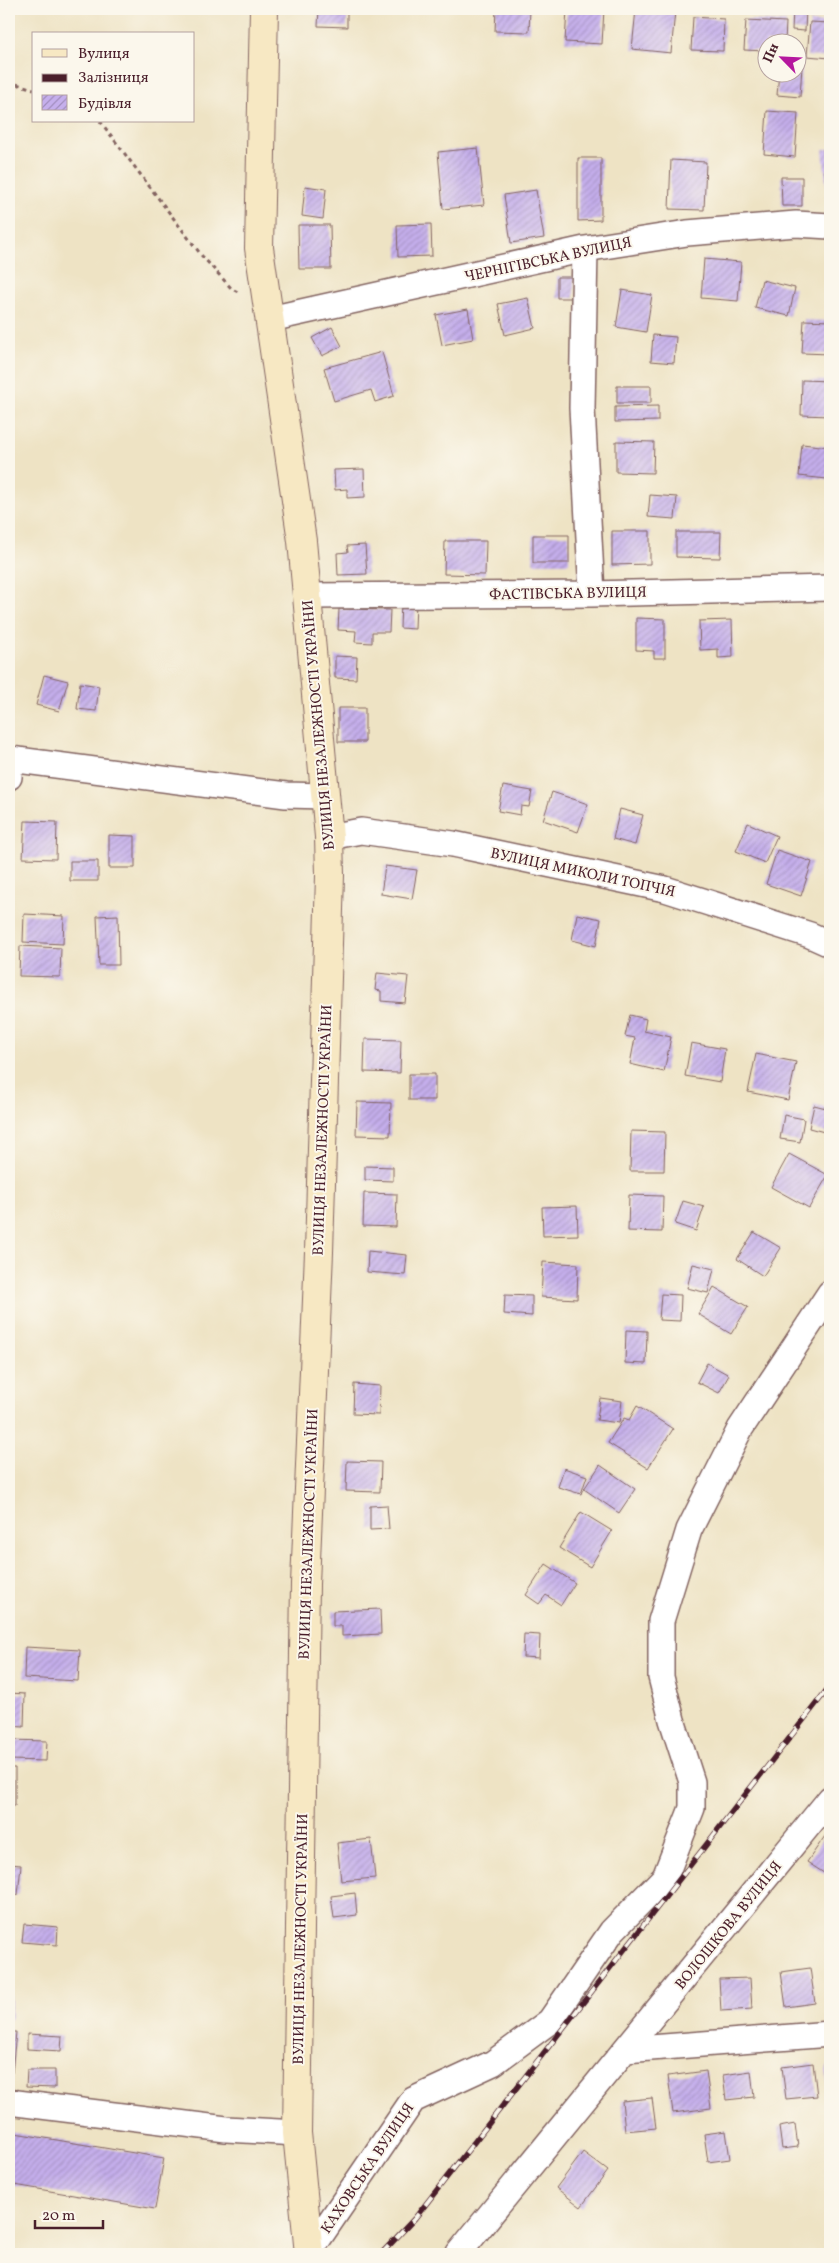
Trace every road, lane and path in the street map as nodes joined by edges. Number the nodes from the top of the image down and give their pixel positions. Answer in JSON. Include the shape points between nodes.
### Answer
{"nodes":[{"id":1,"x":264,"y":9,"type":"edge"},
{"id":2,"x":9,"y":82,"type":"edge"},
{"id":3,"x":32,"y":88,"type":"edge"},
{"id":4,"x":101,"y":122,"type":"edge"},
{"id":5,"x":830,"y":226,"type":"edge"},
{"id":6,"x":585,"y":249,"type":"junction"},
{"id":7,"x":269,"y":313,"type":"junction"},
{"id":8,"x":830,"y":588,"type":"edge"},
{"id":9,"x":592,"y":594,"type":"junction"},
{"id":10,"x":306,"y":596,"type":"junction"},
{"id":11,"x":9,"y":768,"type":"edge"},
{"id":12,"x":325,"y":796,"type":"junction"},
{"id":13,"x":329,"y":837,"type":"junction"},
{"id":14,"x":830,"y":944,"type":"edge"},
{"id":15,"x":830,"y":1293,"type":"edge"},
{"id":16,"x":830,"y":1799,"type":"edge"},
{"id":17,"x":830,"y":2034,"type":"edge"},
{"id":18,"x":625,"y":2050,"type":"junction"},
{"id":19,"x":9,"y":2102,"type":"edge"},
{"id":20,"x":298,"y":2133,"type":"junction"},
{"id":21,"x":309,"y":2254,"type":"edge"},
{"id":22,"x":458,"y":2254,"type":"edge"}],
"edges":[{"from":1,"to":7,"type":"street","name":"ВУЛИЦЯ НЕЗАЛЕЖНОСТІ УКРАЇНИ","via":[[259,248]]},
{"from":2,"to":3,"type":"path"},
{"from":4,"to":7,"type":"path","via":[[202,256],[232,289]]},
{"from":5,"to":6,"type":"street","name":"ЧЕРНІГІВСЬКА ВУЛИЦЯ","via":[[796,224],[687,233]]},
{"from":6,"to":7,"type":"street","name":"ЧЕРНІГІВСЬКА ВУЛИЦЯ"},
{"from":6,"to":9,"type":"street","via":[[582,408]]},
{"from":7,"to":10,"type":"street","name":"ВУЛИЦЯ НЕЗАЛЕЖНОСТІ УКРАЇНИ","via":[[302,541]]},
{"from":8,"to":9,"type":"street","name":"ФАСТІВСЬКА ВУЛИЦЯ"},
{"from":9,"to":10,"type":"street","name":"ФАСТІВСЬКА ВУЛИЦЯ"},
{"from":10,"to":12,"type":"street","name":"ВУЛИЦЯ НЕЗАЛЕЖНОСТІ УКРАЇНИ"},
{"from":11,"to":12,"type":"street"},
{"from":12,"to":13,"type":"street","name":"ВУЛИЦЯ НЕЗАЛЕЖНОСТІ УКРАЇНИ"},
{"from":13,"to":14,"type":"street","name":"ВУЛИЦЯ МИКОЛИ ТОПЧІЯ","via":[[361,831],[453,844],[665,889]]},
{"from":13,"to":20,"type":"street","name":"ВУЛИЦЯ НЕЗАЛЕЖНОСТІ УКРАЇНИ","via":[[319,1252],[305,1584]]},
{"from":15,"to":21,"type":"street","name":"КАХОВСЬКА ВУЛИЦЯ","via":[[740,1429],[689,1530],[660,1621],[661,1676],[692,1782],[692,1808],[665,1876],[612,1931],[550,2021],[493,2063],[413,2100]]},
{"from":16,"to":18,"type":"street","name":"ВОЛОШКОВА ВУЛИЦЯ"},
{"from":17,"to":18,"type":"street"},
{"from":18,"to":22,"type":"street","name":"ВОЛОШКОВА ВУЛИЦЯ"},
{"from":19,"to":20,"type":"street","via":[[226,2129]]},
{"from":20,"to":21,"type":"street","name":"ВУЛИЦЯ НЕЗАЛЕЖНОСТІ УКРАЇНИ"}]}
